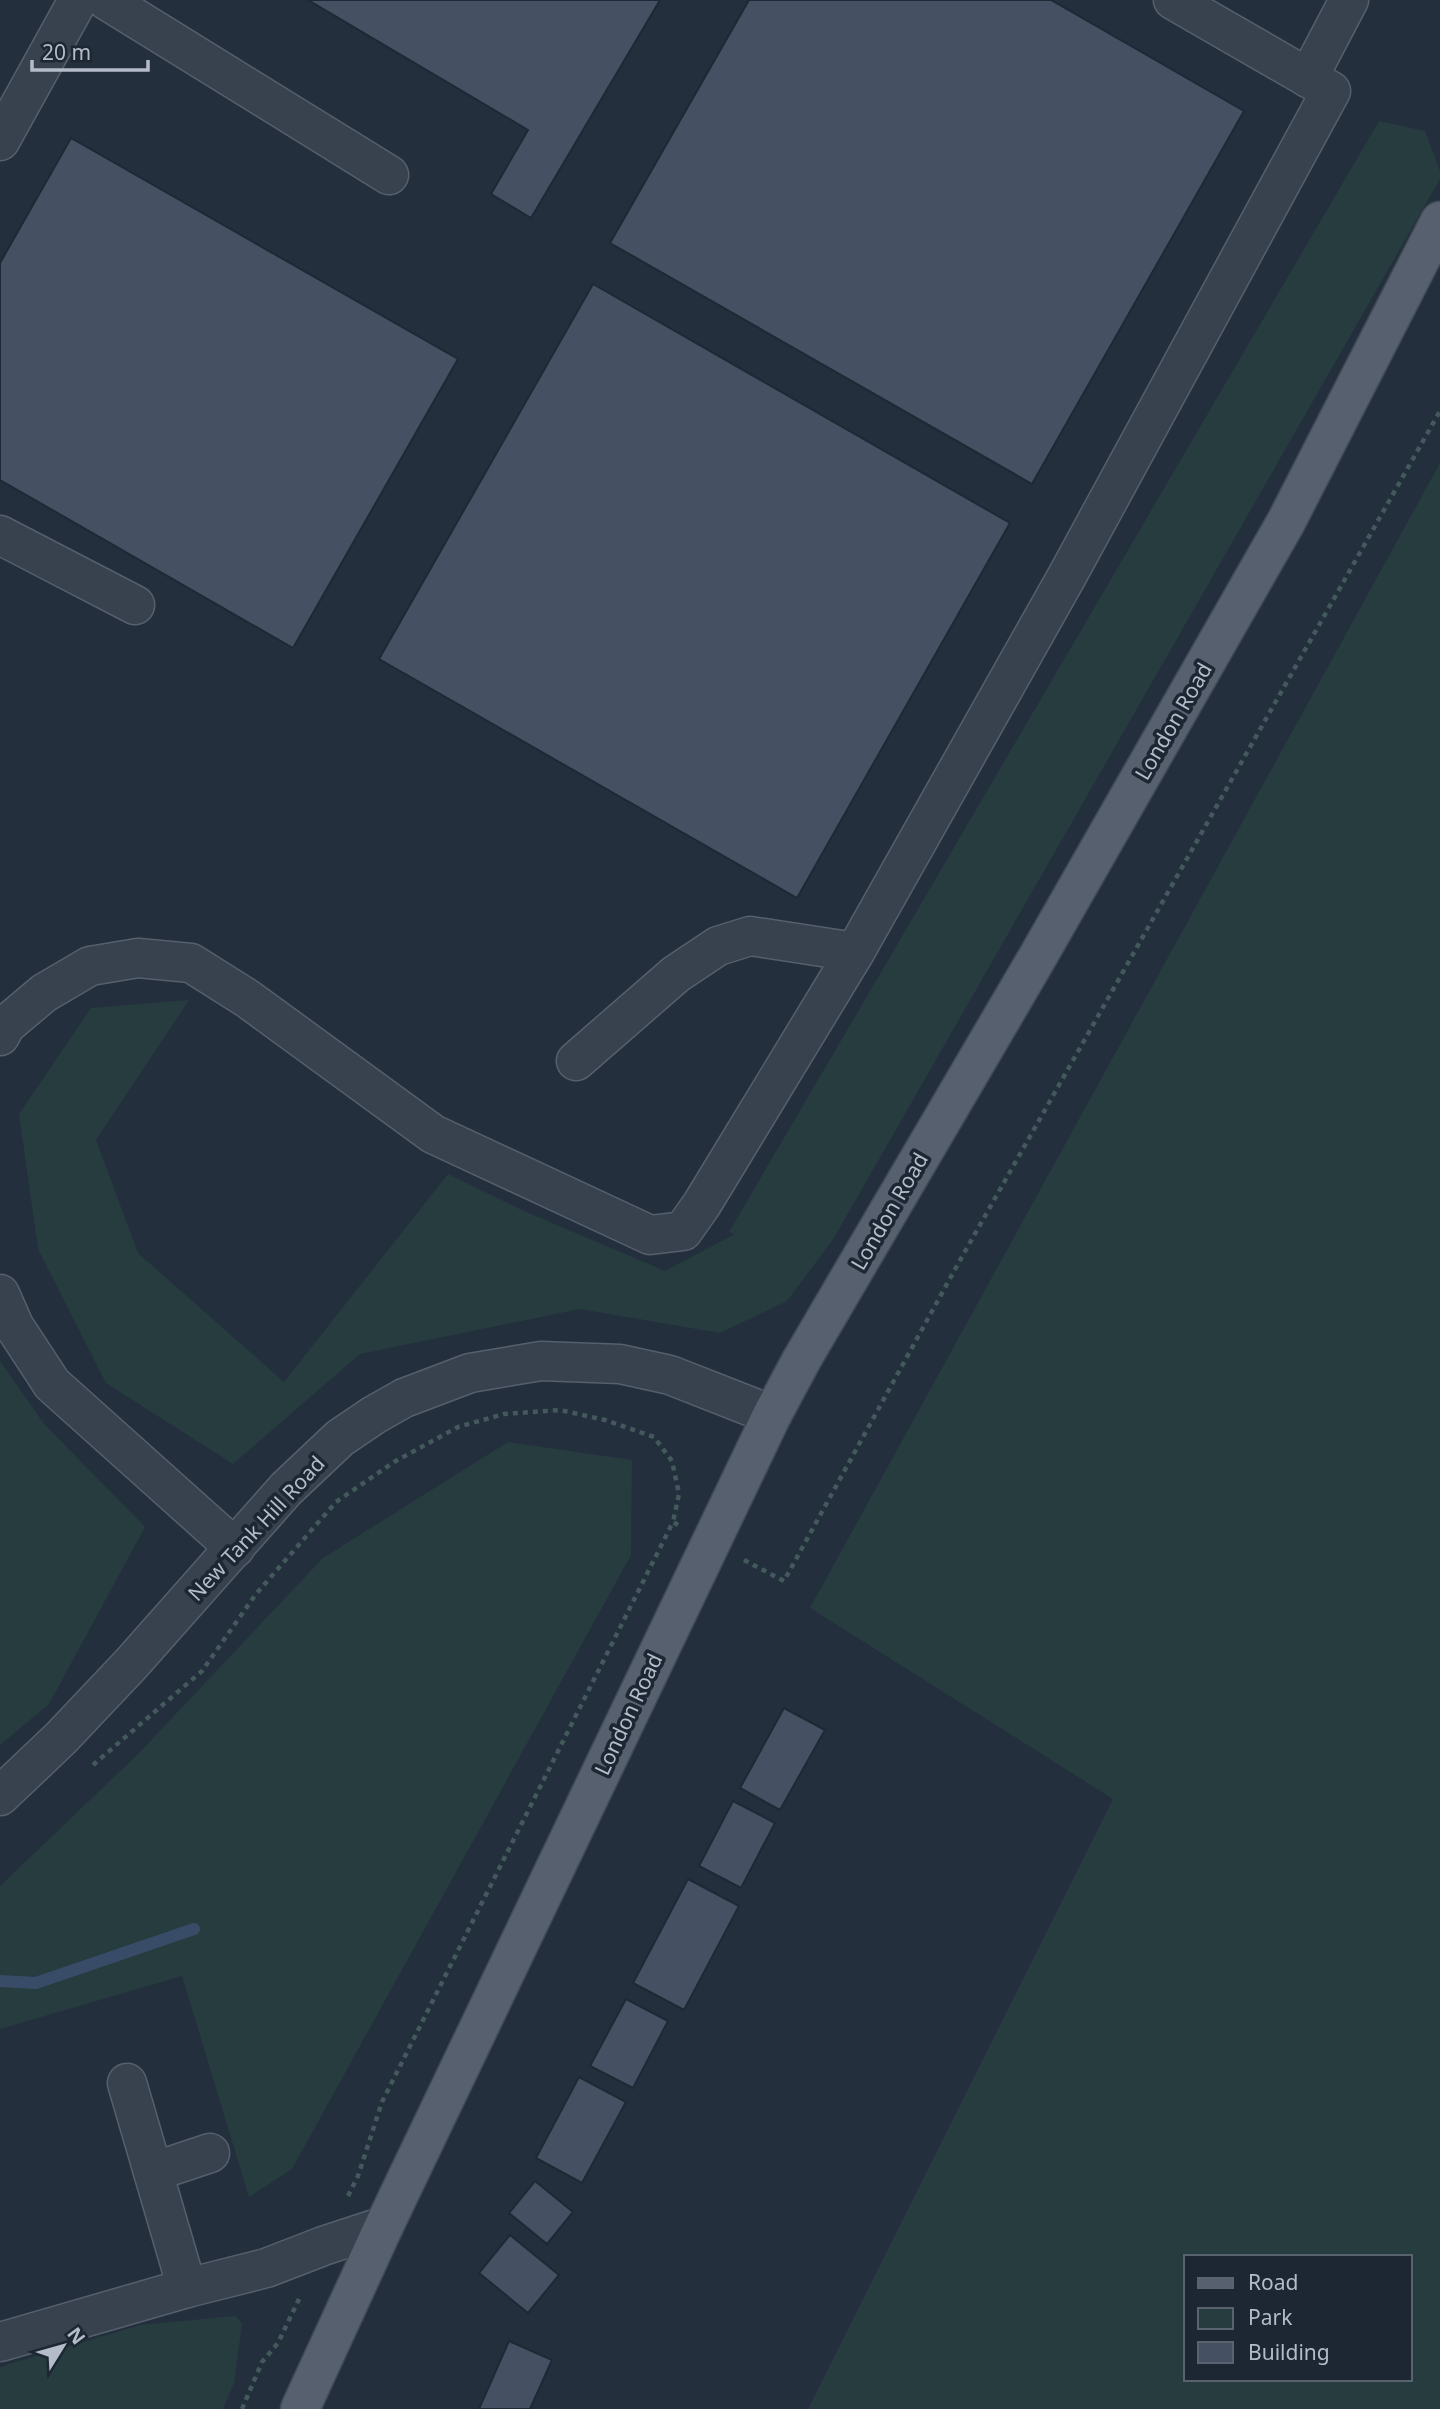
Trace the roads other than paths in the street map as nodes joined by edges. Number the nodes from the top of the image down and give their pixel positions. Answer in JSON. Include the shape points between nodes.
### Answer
{"nodes":[{"id":1,"x":78,"y":0,"type":"edge"},
{"id":2,"x":106,"y":0,"type":"edge"},
{"id":3,"x":1173,"y":0,"type":"edge"},
{"id":4,"x":1349,"y":0,"type":"edge"},
{"id":5,"x":1308,"y":78,"type":"junction"},
{"id":6,"x":0,"y":141,"type":"edge"},
{"id":7,"x":389,"y":175,"type":"dead end"},
{"id":8,"x":1440,"y":221,"type":"edge"},
{"id":9,"x":0,"y":535,"type":"edge"},
{"id":10,"x":135,"y":605,"type":"dead end"},
{"id":11,"x":855,"y":952,"type":"junction"},
{"id":12,"x":0,"y":1036,"type":"edge"},
{"id":13,"x":576,"y":1061,"type":"dead end"},
{"id":14,"x":0,"y":1294,"type":"edge"},
{"id":15,"x":772,"y":1415,"type":"junction"},
{"id":16,"x":235,"y":1548,"type":"junction"},
{"id":17,"x":0,"y":1796,"type":"edge"},
{"id":18,"x":127,"y":2084,"type":"dead end"},
{"id":19,"x":210,"y":2153,"type":"dead end"},
{"id":20,"x":153,"y":2172,"type":"junction"},
{"id":21,"x":384,"y":2226,"type":"junction"},
{"id":22,"x":187,"y":2288,"type":"junction"},
{"id":23,"x":0,"y":2342,"type":"edge"},
{"id":24,"x":304,"y":2407,"type":"edge"}],
"edges":[{"from":1,"to":6,"type":"street"},
{"from":2,"to":7,"type":"street"},
{"from":3,"to":5,"type":"street"},
{"from":4,"to":5,"type":"street"},
{"from":5,"to":11,"type":"street","via":[[1331,91],[1068,576]]},
{"from":8,"to":15,"type":"main road","name":"London Road","via":[[1286,522]]},
{"from":9,"to":10,"type":"street"},
{"from":11,"to":12,"type":"street","via":[[683,1231],[650,1235],[433,1134],[191,963],[138,958],[90,966],[44,993],[6,1025]]},
{"from":11,"to":13,"type":"street","via":[[750,936],[718,946],[676,974]]},
{"from":14,"to":16,"type":"street","via":[[14,1326],[52,1384]]},
{"from":15,"to":16,"type":"street","name":"New Tank Hill Road","via":[[670,1376],[620,1364],[541,1362],[470,1373],[404,1398],[340,1438],[286,1489]]},
{"from":15,"to":21,"type":"main road","name":"London Road"},
{"from":16,"to":17,"type":"street","name":"New Tank Hill Road","via":[[61,1738]]},
{"from":18,"to":20,"type":"street"},
{"from":19,"to":20,"type":"street"},
{"from":20,"to":22,"type":"street"},
{"from":21,"to":22,"type":"street","via":[[266,2268]]},
{"from":21,"to":24,"type":"main road","name":"London Road"},
{"from":22,"to":23,"type":"street"}]}
